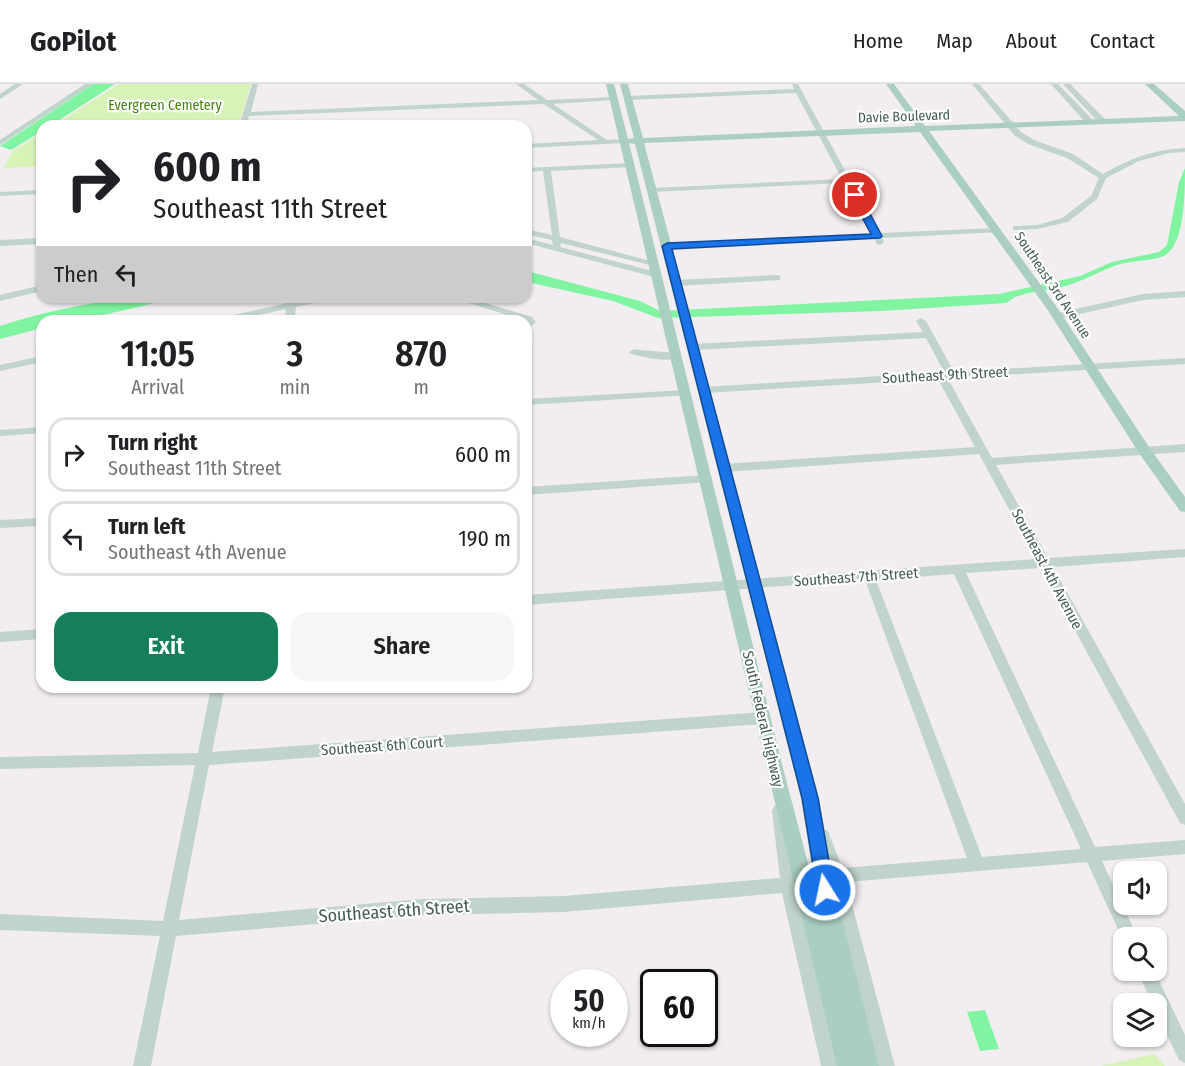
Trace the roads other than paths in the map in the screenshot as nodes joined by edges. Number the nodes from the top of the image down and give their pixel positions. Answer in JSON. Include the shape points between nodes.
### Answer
{"nodes":[{"id":1,"x":20,"y":84,"type":"edge"},
{"id":2,"x":90,"y":84,"type":"edge"},
{"id":3,"x":255,"y":84,"type":"edge"},
{"id":4,"x":519,"y":84,"type":"edge"},
{"id":5,"x":610,"y":84,"type":"edge"},
{"id":6,"x":624,"y":84,"type":"edge"},
{"id":7,"x":890,"y":84,"type":"edge"},
{"id":8,"x":975,"y":84,"type":"edge"},
{"id":9,"x":1054,"y":84,"type":"edge"},
{"id":10,"x":1066,"y":84,"type":"edge"},
{"id":11,"x":1149,"y":84,"type":"edge"},
{"id":12,"x":1160,"y":84,"type":"edge"},
{"id":13,"x":797,"y":88,"type":"edge"},
{"id":14,"x":0,"y":97,"type":"edge"},
{"id":15,"x":628,"y":98,"type":"junction"},
{"id":16,"x":614,"y":99,"type":"junction"},
{"id":17,"x":547,"y":102,"type":"junction"},
{"id":18,"x":1185,"y":106,"type":"edge"},
{"id":19,"x":246,"y":114,"type":"junction"},
{"id":20,"x":1185,"y":117,"type":"edge"},
{"id":21,"x":244,"y":120,"type":"edge"},
{"id":22,"x":1090,"y":122,"type":"junction"},
{"id":23,"x":1103,"y":122,"type":"junction"},
{"id":24,"x":1010,"y":125,"type":"junction"},
{"id":25,"x":924,"y":129,"type":"junction"},
{"id":26,"x":821,"y":133,"type":"junction"},
{"id":27,"x":624,"y":141,"type":"junction"},
{"id":28,"x":640,"y":141,"type":"junction"},
{"id":29,"x":606,"y":142,"type":"junction"},
{"id":30,"x":0,"y":143,"type":"edge"},
{"id":31,"x":532,"y":146,"type":"edge"},
{"id":32,"x":1185,"y":150,"type":"edge"},
{"id":33,"x":630,"y":165,"type":"junction"},
{"id":34,"x":548,"y":169,"type":"junction"},
{"id":35,"x":532,"y":170,"type":"edge"},
{"id":36,"x":1103,"y":177,"type":"junction"},
{"id":37,"x":848,"y":181,"type":"junction"},
{"id":38,"x":652,"y":190,"type":"junction"},
{"id":39,"x":36,"y":192,"type":"edge"},
{"id":40,"x":0,"y":194,"type":"edge"},
{"id":41,"x":1016,"y":228,"type":"dead end"},
{"id":42,"x":997,"y":230,"type":"junction"},
{"id":43,"x":532,"y":234,"type":"edge"},
{"id":44,"x":647,"y":235,"type":"junction"},
{"id":45,"x":879,"y":240,"type":"junction"},
{"id":46,"x":36,"y":241,"type":"edge"},
{"id":47,"x":532,"y":241,"type":"edge"},
{"id":48,"x":0,"y":243,"type":"edge"},
{"id":49,"x":557,"y":244,"type":"junction"},
{"id":50,"x":667,"y":246,"type":"junction"},
{"id":51,"x":609,"y":253,"type":"junction"},
{"id":52,"x":601,"y":261,"type":"junction"},
{"id":53,"x":656,"y":270,"type":"junction"},
{"id":54,"x":777,"y":278,"type":"dead end"},
{"id":55,"x":36,"y":281,"type":"edge"},
{"id":56,"x":676,"y":283,"type":"junction"},
{"id":57,"x":36,"y":289,"type":"edge"},
{"id":58,"x":0,"y":290,"type":"edge"},
{"id":59,"x":1185,"y":294,"type":"edge"},
{"id":60,"x":0,"y":298,"type":"edge"},
{"id":61,"x":286,"y":303,"type":"edge"},
{"id":62,"x":475,"y":303,"type":"edge"},
{"id":63,"x":1054,"y":312,"type":"junction"},
{"id":64,"x":241,"y":315,"type":"edge"},
{"id":65,"x":516,"y":315,"type":"edge"},
{"id":66,"x":921,"y":321,"type":"dead end"},
{"id":67,"x":929,"y":335,"type":"junction"},
{"id":68,"x":693,"y":347,"type":"junction"},
{"id":69,"x":634,"y":352,"type":"dead end"},
{"id":70,"x":676,"y":356,"type":"junction"},
{"id":71,"x":36,"y":360,"type":"edge"},
{"id":72,"x":1185,"y":361,"type":"edge"},
{"id":73,"x":1089,"y":366,"type":"junction"},
{"id":74,"x":0,"y":368,"type":"edge"},
{"id":75,"x":680,"y":372,"type":"junction"},
{"id":76,"x":950,"y":374,"type":"junction"},
{"id":77,"x":705,"y":390,"type":"junction"},
{"id":78,"x":685,"y":393,"type":"junction"},
{"id":79,"x":532,"y":402,"type":"edge"},
{"id":80,"x":709,"y":410,"type":"junction"},
{"id":81,"x":36,"y":430,"type":"edge"},
{"id":82,"x":0,"y":433,"type":"edge"},
{"id":83,"x":1185,"y":448,"type":"edge"},
{"id":84,"x":982,"y":450,"type":"junction"},
{"id":85,"x":1144,"y":450,"type":"junction"},
{"id":86,"x":989,"y":462,"type":"junction"},
{"id":87,"x":725,"y":468,"type":"junction"},
{"id":88,"x":705,"y":479,"type":"junction"},
{"id":89,"x":532,"y":491,"type":"edge"},
{"id":90,"x":1185,"y":507,"type":"edge"},
{"id":91,"x":36,"y":522,"type":"edge"},
{"id":92,"x":0,"y":524,"type":"edge"},
{"id":93,"x":1185,"y":553,"type":"edge"},
{"id":94,"x":1044,"y":563,"type":"junction"},
{"id":95,"x":958,"y":569,"type":"junction"},
{"id":96,"x":869,"y":576,"type":"junction"},
{"id":97,"x":755,"y":585,"type":"junction"},
{"id":98,"x":731,"y":586,"type":"junction"},
{"id":99,"x":532,"y":600,"type":"edge"},
{"id":100,"x":36,"y":634,"type":"edge"},
{"id":101,"x":0,"y":637,"type":"edge"},
{"id":102,"x":217,"y":693,"type":"edge"},
{"id":103,"x":763,"y":718,"type":"junction"},
{"id":104,"x":204,"y":759,"type":"junction"},
{"id":105,"x":0,"y":763,"type":"edge"},
{"id":106,"x":774,"y":768,"type":"junction"},
{"id":107,"x":810,"y":798,"type":"junction"},
{"id":108,"x":1185,"y":818,"type":"edge"},
{"id":109,"x":1185,"y":847,"type":"edge"},
{"id":110,"x":1093,"y":856,"type":"junction"},
{"id":111,"x":977,"y":864,"type":"junction"},
{"id":112,"x":837,"y":876,"type":"junction"},
{"id":113,"x":788,"y":885,"type":"junction"},
{"id":114,"x":0,"y":922,"type":"edge"},
{"id":115,"x":1125,"y":927,"type":"edge"},
{"id":116,"x":169,"y":929,"type":"junction"},
{"id":117,"x":1150,"y":981,"type":"edge"},
{"id":118,"x":1185,"y":1054,"type":"edge"},
{"id":119,"x":142,"y":1066,"type":"edge"},
{"id":120,"x":830,"y":1066,"type":"edge"},
{"id":121,"x":848,"y":1066,"type":"edge"},
{"id":122,"x":867,"y":1066,"type":"edge"},
{"id":123,"x":886,"y":1066,"type":"edge"}],
"edges":[{"from":1,"to":14,"type":"street"},
{"from":2,"to":30,"type":"street"},
{"from":3,"to":19,"type":"street"},
{"from":4,"to":17,"type":"street"},
{"from":5,"to":16,"type":"main road"},
{"from":6,"to":15,"type":"main road","name":"South Federal Highway"},
{"from":7,"to":25,"type":"main road","name":"Southeast 3rd Avenue"},
{"from":8,"to":24,"type":"street"},
{"from":9,"to":22,"type":"street"},
{"from":10,"to":23,"type":"street"},
{"from":11,"to":20,"type":"main road"},
{"from":12,"to":18,"type":"main road"},
{"from":13,"to":15,"type":"street"},
{"from":13,"to":26,"type":"street"},
{"from":15,"to":28,"type":"main road","name":"South Federal Highway"},
{"from":16,"to":17,"type":"street"},
{"from":16,"to":27,"type":"main road"},
{"from":17,"to":19,"type":"street"},
{"from":17,"to":29,"type":"street"},
{"from":19,"to":21,"type":"street"},
{"from":20,"to":23,"type":"main road","name":"Davie Boulevard"},
{"from":22,"to":23,"type":"main road","name":"Davie Boulevard"},
{"from":22,"to":24,"type":"main road","name":"Davie Boulevard"},
{"from":24,"to":25,"type":"main road","name":"Davie Boulevard"},
{"from":24,"to":36,"type":"street","via":[[1018,135],[1070,156]]},
{"from":25,"to":26,"type":"main road","name":"Davie Boulevard"},
{"from":25,"to":42,"type":"main road","name":"Southeast 3rd Avenue"},
{"from":26,"to":28,"type":"main road","name":"Davie Boulevard"},
{"from":26,"to":37,"type":"street"},
{"from":27,"to":28,"type":"main road","name":"Davie Boulevard"},
{"from":27,"to":29,"type":"street"},
{"from":27,"to":33,"type":"main road"},
{"from":28,"to":38,"type":"main road","name":"South Federal Highway"},
{"from":29,"to":31,"type":"street"},
{"from":32,"to":36,"type":"street","via":[[1136,159]]},
{"from":33,"to":34,"type":"street"},
{"from":33,"to":44,"type":"main road"},
{"from":34,"to":35,"type":"street"},
{"from":34,"to":49,"type":"street"},
{"from":36,"to":41,"type":"street","via":[[1094,197],[1065,219]]},
{"from":37,"to":38,"type":"street"},
{"from":37,"to":45,"type":"street"},
{"from":38,"to":50,"type":"main road","name":"South Federal Highway"},
{"from":39,"to":40,"type":"street"},
{"from":42,"to":45,"type":"street"},
{"from":42,"to":63,"type":"main road","name":"Southeast 3rd Avenue"},
{"from":43,"to":49,"type":"street"},
{"from":44,"to":50,"type":"main road"},
{"from":44,"to":53,"type":"main road"},
{"from":45,"to":50,"type":"street"},
{"from":46,"to":48,"type":"street"},
{"from":47,"to":49,"type":"street"},
{"from":49,"to":51,"type":"street"},
{"from":49,"to":52,"type":"street"},
{"from":50,"to":56,"type":"main road","name":"South Federal Highway"},
{"from":51,"to":52,"type":"street"},
{"from":51,"to":53,"type":"street"},
{"from":52,"to":53,"type":"street"},
{"from":53,"to":56,"type":"main road","via":[[665,271]]},
{"from":53,"to":70,"type":"main road","name":"South Federal Highway"},
{"from":54,"to":56,"type":"street"},
{"from":55,"to":58,"type":"street"},
{"from":56,"to":68,"type":"main road","name":"South Federal Highway"},
{"from":57,"to":60,"type":"street"},
{"from":59,"to":63,"type":"street"},
{"from":61,"to":64,"type":"street"},
{"from":62,"to":65,"type":"street"},
{"from":63,"to":73,"type":"main road","name":"Southeast 3rd Avenue"},
{"from":66,"to":67,"type":"street","name":"Southeast 4th Avenue"},
{"from":67,"to":68,"type":"street"},
{"from":67,"to":76,"type":"street","name":"Southeast 4th Avenue"},
{"from":68,"to":77,"type":"main road","name":"South Federal Highway"},
{"from":69,"to":70,"type":"street"},
{"from":70,"to":75,"type":"main road","name":"South Federal Highway"},
{"from":71,"to":74,"type":"street"},
{"from":72,"to":73,"type":"street","name":"Southeast 9th Street"},
{"from":73,"to":76,"type":"street","name":"Southeast 9th Street"},
{"from":73,"to":85,"type":"main road","name":"Southeast 3rd Avenue"},
{"from":75,"to":77,"type":"main road"},
{"from":75,"to":78,"type":"main road","name":"South Federal Highway"},
{"from":76,"to":77,"type":"street","name":"Southeast 9th Street"},
{"from":76,"to":84,"type":"street","name":"Southeast 4th Avenue","via":[[944,381]]},
{"from":77,"to":80,"type":"main road","name":"South Federal Highway"},
{"from":78,"to":79,"type":"street"},
{"from":78,"to":80,"type":"main road"},
{"from":78,"to":88,"type":"main road","name":"South Federal Highway"},
{"from":80,"to":87,"type":"main road","name":"South Federal Highway"},
{"from":81,"to":82,"type":"street"},
{"from":83,"to":85,"type":"street"},
{"from":84,"to":86,"type":"street","name":"Southeast 4th Avenue"},
{"from":84,"to":87,"type":"street"},
{"from":85,"to":86,"type":"street"},
{"from":85,"to":90,"type":"main road","name":"Southeast 3rd Avenue"},
{"from":86,"to":94,"type":"street","name":"Southeast 4th Avenue"},
{"from":87,"to":97,"type":"main road","name":"South Federal Highway"},
{"from":88,"to":89,"type":"street"},
{"from":88,"to":98,"type":"main road","name":"South Federal Highway"},
{"from":91,"to":92,"type":"street"},
{"from":93,"to":94,"type":"street","name":"Southeast 7th Street"},
{"from":94,"to":95,"type":"street","name":"Southeast 7th Street"},
{"from":94,"to":108,"type":"street","name":"Southeast 4th Avenue"},
{"from":95,"to":96,"type":"street","name":"Southeast 7th Street"},
{"from":95,"to":110,"type":"street"},
{"from":96,"to":97,"type":"street","name":"Southeast 7th Street"},
{"from":96,"to":111,"type":"street"},
{"from":97,"to":98,"type":"street","name":"Southeast 7th Street"},
{"from":97,"to":107,"type":"main road","name":"South Federal Highway"},
{"from":98,"to":99,"type":"street","name":"Southeast 7th Street"},
{"from":98,"to":103,"type":"main road","name":"South Federal Highway"},
{"from":100,"to":101,"type":"street"},
{"from":102,"to":104,"type":"street"},
{"from":103,"to":104,"type":"street","name":"Southeast 6th Court"},
{"from":103,"to":106,"type":"main road","name":"South Federal Highway"},
{"from":104,"to":105,"type":"street","name":"Southeast 6th Court"},
{"from":104,"to":116,"type":"street"},
{"from":106,"to":113,"type":"street"},
{"from":106,"to":121,"type":"main road","name":"South Federal Highway"},
{"from":107,"to":112,"type":"street"},
{"from":107,"to":122,"type":"main road","name":"South Federal Highway","via":[[825,890]]},
{"from":109,"to":110,"type":"street"},
{"from":110,"to":111,"type":"street"},
{"from":110,"to":115,"type":"street"},
{"from":111,"to":112,"type":"street"},
{"from":112,"to":123,"type":"street"},
{"from":113,"to":116,"type":"street","name":"Southeast 6th Street","via":[[564,904],[423,907]]},
{"from":113,"to":120,"type":"street"},
{"from":114,"to":116,"type":"street","name":"Southeast 6th Street"},
{"from":116,"to":119,"type":"street"},
{"from":117,"to":118,"type":"street"}]}
